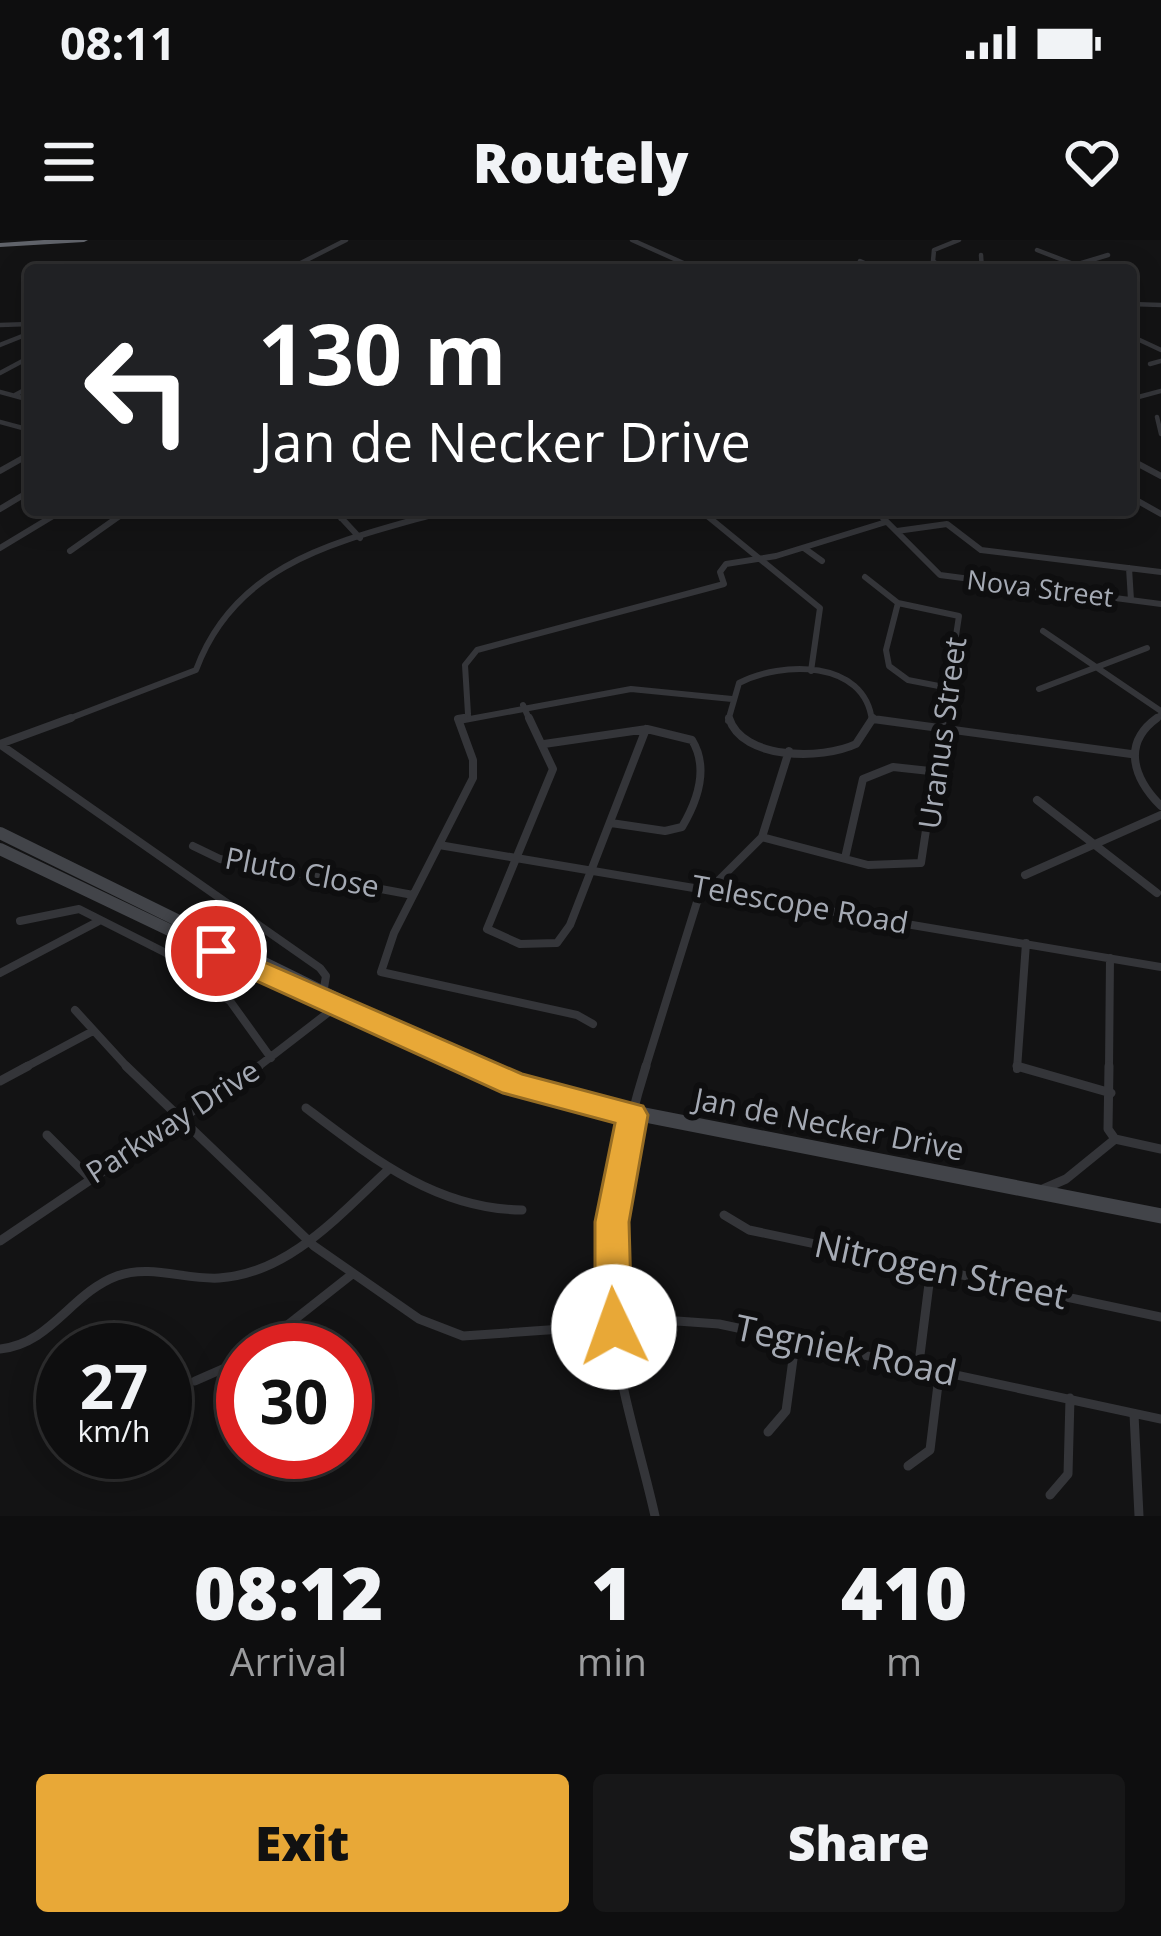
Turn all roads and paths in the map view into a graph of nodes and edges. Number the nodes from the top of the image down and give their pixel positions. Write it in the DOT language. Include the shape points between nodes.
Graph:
graph roads {
  1 [pos="84,240"];
  2 [pos="346,240"];
  3 [pos="632,240"];
  4 [pos="926,240"];
  5 [pos="959,240"];
  6 [pos="0,245"];
  7 [pos="940,246"];
  8 [pos="1037,250"];
  9 [pos="981,255"];
  10 [pos="1108,255"];
  11 [pos="860,262"];
  12 [pos="299,264"];
  13 [pos="686,264"];
  14 [pos="865,264"];
  15 [pos="938,264"];
  16 [pos="982,264"];
  17 [pos="1072,264"];
  18 [pos="1078,264"];
  19 [pos="1161,361"];
  20 [pos="1150,364"];
  21 [pos="24,390"];
  22 [pos="0,392"];
  23 [pos="14,396"];
  24 [pos="24,398"];
  25 [pos="1157,417"];
  26 [pos="1160,433"];
  27 [pos="53,516"];
  28 [pos="120,516"];
  29 [pos="348,516"];
  30 [pos="428,516"];
  31 [pos="708,516"];
  32 [pos="880,516"];
  33 [pos="341,518"];
  34 [pos="886,522"];
  35 [pos="895,531"];
  36 [pos="360,538"];
  37 [pos="803,547"];
  38 [pos="0,548"];
  39 [pos="70,551"];
  40 [pos="760,558"];
  41 [pos="822,561"];
  42 [pos="1129,568"];
  43 [pos="1161,572"];
  44 [pos="865,577"];
  45 [pos="1131,600"];
  46 [pos="898,603"];
  47 [pos="1161,604"];
  48 [pos="1043,631"];
  49 [pos="1148,648"];
  50 [pos="1096,667"];
  51 [pos="811,671"];
  52 [pos="949,688"];
  53 [pos="1039,689"];
  54 [pos="732,699"];
  55 [pos="523,705"];
  56 [pos="1161,713"];
  57 [pos="468,714"];
  58 [pos="873,719"];
  59 [pos="945,728"];
  60 [pos="646,729"];
  61 [pos="0,744"];
  62 [pos="544,744"];
  63 [pos="789,751"];
  64 [pos="1131,754"];
  65 [pos="939,772"];
  66 [pos="1037,800"];
  67 [pos="1161,811"];
  68 [pos="611,823"];
  69 [pos="0,833"];
  70 [pos="762,837"];
  71 [pos="439,844"];
  72 [pos="1094,844"];
  73 [pos="193,846"];
  74 [pos="0,849"];
  75 [pos="517,857"];
  76 [pos="845,858"];
  77 [pos="592,871"];
  78 [pos="1025,875"];
  79 [pos="707,890"];
  80 [pos="1157,893"];
  81 [pos="412,895"];
  82 [pos="100,920"];
  83 [pos="20,921"];
  84 [pos="1026,943"];
  85 [pos="1110,958"];
  86 [pos="1161,967"];
  87 [pos="0,973"];
  88 [pos="324,988"];
  89 [pos="340,1003"];
  90 [pos="74,1010"];
  91 [pos="593,1024"];
  92 [pos="93,1031"];
  93 [pos="271,1058"];
  94 [pos="0,1081"];
  95 [pos="1111,1093"];
  96 [pos="306,1108"];
  97 [pos="632,1115"];
  98 [pos="176,1119"];
  99 [pos="47,1135"];
  100 [pos="1115,1138"];
  101 [pos="1161,1149"];
  102 [pos="389,1169"];
  103 [pos="89,1177"];
  104 [pos="1038,1192"];
  105 [pos="522,1210"];
  106 [pos="724,1215"];
  107 [pos="1161,1216"];
  108 [pos="310,1238"];
  109 [pos="0,1241"];
  110 [pos="931,1268"];
  111 [pos="351,1275"];
  112 [pos="1161,1317"];
  113 [pos="290,1323"];
  114 [pos="614,1327"];
  115 [pos="796,1336"];
  116 [pos="0,1349"];
  117 [pos="919,1364"];
  118 [pos="940,1368"];
  119 [pos="216,1372"];
  120 [pos="195,1381"];
  121 [pos="1070,1398"];
  122 [pos="1134,1414"];
  123 [pos="1161,1419"];
  124 [pos="768,1432"];
  125 [pos="908,1466"];
  126 [pos="1051,1496"];
  127 [pos="655,1516"];
  128 [pos="1139,1516"];
  1 -- 6 [label="highway"];
  2 -- 12 [label="street"];
  3 -- 13 [label="street"];
  4 -- 7 [label="street"];
  5 -- 7 [label="street"];
  7 -- 15 [label="street" via="932,258"];
  8 -- 17 [label="street"];
  9 -- 16 [label="street"];
  10 -- 18 [label="street"];
  11 -- 14 [label="street"];
  19 -- 20 [label="street"];
  21 -- 23 [label="street"];
  22 -- 23 [label="street"];
  23 -- 24 [label="street"];
  25 -- 26 [label="street"];
  27 -- 38 [label="street"];
  28 -- 39 [label="street"];
  29 -- 33 [label="street"];
  30 -- 36 [label="street"];
  31 -- 40 [label="street"];
  32 -- 34 [label="street, Nova Street"];
  33 -- 36 [label="street"];
  34 -- 35 [label="street, Nova Street"];
  34 -- 37 [label="street"];
  35 -- 42 [label="street" via="947,524 978,550"];
  35 -- 45 [label="street, Nova Street" via="940,575"];
  36 -- 61 [label="street" via="269,576 210,629 190,674"];
  37 -- 40 [label="street"];
  37 -- 41 [label="street"];
  40 -- 51 [label="street" via="820,608"];
  40 -- 57 [label="street" via="724,565 724,584 695,595 471,653 462,689"];
  42 -- 43 [label="street"];
  42 -- 45 [label="street"];
  44 -- 46 [label="street, Uranus Street"];
  45 -- 47 [label="street, Nova Street"];
  46 -- 52 [label="street" via="889,666 908,680"];
  46 -- 52 [label="street, Uranus Street" via="958,614"];
  48 -- 50 [label="street"];
  49 -- 50 [label="street"];
  50 -- 53 [label="street"];
  50 -- 56 [label="street"];
  51 -- 54 [label="street" via="752,671"];
  51 -- 58 [label="street" via="859,685"];
  52 -- 59 [label="street, Uranus Street"];
  54 -- 55 [label="street" via="631,688"];
  54 -- 63 [label="street" via="734,732"];
  55 -- 57 [label="street"];
  55 -- 62 [label="street"];
  56 -- 64 [label="street" via="1141,730"];
  57 -- 71 [label="street" via="457,722 472,778"];
  58 -- 59 [label="street"];
  58 -- 63 [label="street" via="844,750"];
  59 -- 64 [label="street"];
  59 -- 65 [label="street, Uranus Street"];
  60 -- 62 [label="street"];
  60 -- 68 [label="street"];
  60 -- 68 [label="street" via="683,735 705,756 687,822 665,831"];
  61 -- 88 [label="street" via="320,968"];
  62 -- 75 [label="street" via="553,769"];
  63 -- 70 [label="street"];
  64 -- 67 [label="street"];
  65 -- 76 [label="street" via="892,767 863,779"];
  65 -- 76 [label="street, Uranus Street" via="919,866"];
  66 -- 72 [label="street"];
  67 -- 72 [label="street"];
  68 -- 77 [label="street"];
  69 -- 88 [label="main road, Jan de Necker Drive"];
  70 -- 76 [label="street, Uranus Street"];
  70 -- 79 [label="street"];
  71 -- 75 [label="street, Telescope Road"];
  71 -- 81 [label="street"];
  72 -- 78 [label="street"];
  72 -- 80 [label="street"];
  73 -- 81 [label="street, Pluto Close" via="220,859"];
  74 -- 89 [label="main road, Jan de Necker Drive"];
  75 -- 77 [label="street, Telescope Road"];
  75 -- 77 [label="street" via="487,929 536,946 561,940"];
  77 -- 79 [label="street, Telescope Road"];
  79 -- 84 [label="street, Telescope Road"];
  79 -- 97 [label="street"];
  81 -- 91 [label="street" via="382,974"];
  82 -- 83 [label="street" via="74,908"];
  82 -- 87 [label="street"];
  82 -- 93 [label="street" via="214,980"];
  84 -- 85 [label="street, Telescope Road"];
  84 -- 95 [label="street" via="1017,1070"];
  85 -- 86 [label="street, Telescope Road"];
  85 -- 95 [label="street"];
  88 -- 89 [label="main road, Jan de Necker Drive"];
  89 -- 93 [label="street, Parkway Drive"];
  89 -- 97 [label="main road, Jan de Necker Drive" via="514,1084"];
  90 -- 92 [label="street, Tegniek Road"];
  92 -- 94 [label="street"];
  92 -- 98 [label="street, Tegniek Road"];
  93 -- 98 [label="street, Parkway Drive"];
  95 -- 100 [label="street"];
  96 -- 102 [label="street"];
  97 -- 104 [label="main road, Jan de Necker Drive"];
  97 -- 114 [label="street" via="612,1222"];
  98 -- 103 [label="street, Parkway Drive"];
  98 -- 108 [label="street, Tegniek Road"];
  99 -- 103 [label="street"];
  100 -- 101 [label="street"];
  100 -- 104 [label="street"];
  102 -- 105 [label="street" via="485,1211"];
  102 -- 108 [label="street"];
  103 -- 109 [label="street, Parkway Drive"];
  104 -- 107 [label="main road, Jan de Necker Drive"];
  106 -- 110 [label="street, Nitrogen Street" via="749,1229"];
  108 -- 111 [label="street, Tegniek Road"];
  108 -- 116 [label="street" via="250,1274 117,1276 25,1344"];
  110 -- 112 [label="street, Nitrogen Street"];
  110 -- 117 [label="street"];
  111 -- 113 [label="street"];
  111 -- 114 [label="street, Tegniek Road" via="404,1314 463,1336"];
  114 -- 115 [label="street, Tegniek Road" via="698,1322"];
  114 -- 127 [label="street"];
  115 -- 117 [label="street, Tegniek Road"];
  115 -- 124 [label="street" via="786,1412"];
  117 -- 118 [label="street, Tegniek Road"];
  118 -- 121 [label="street, Tegniek Road"];
  118 -- 125 [label="street" via="930,1450"];
  119 -- 120 [label="street"];
  121 -- 122 [label="street, Tegniek Road"];
  121 -- 126 [label="street" via="1068,1474"];
  122 -- 123 [label="street, Tegniek Road"];
  122 -- 128 [label="street"];
}
